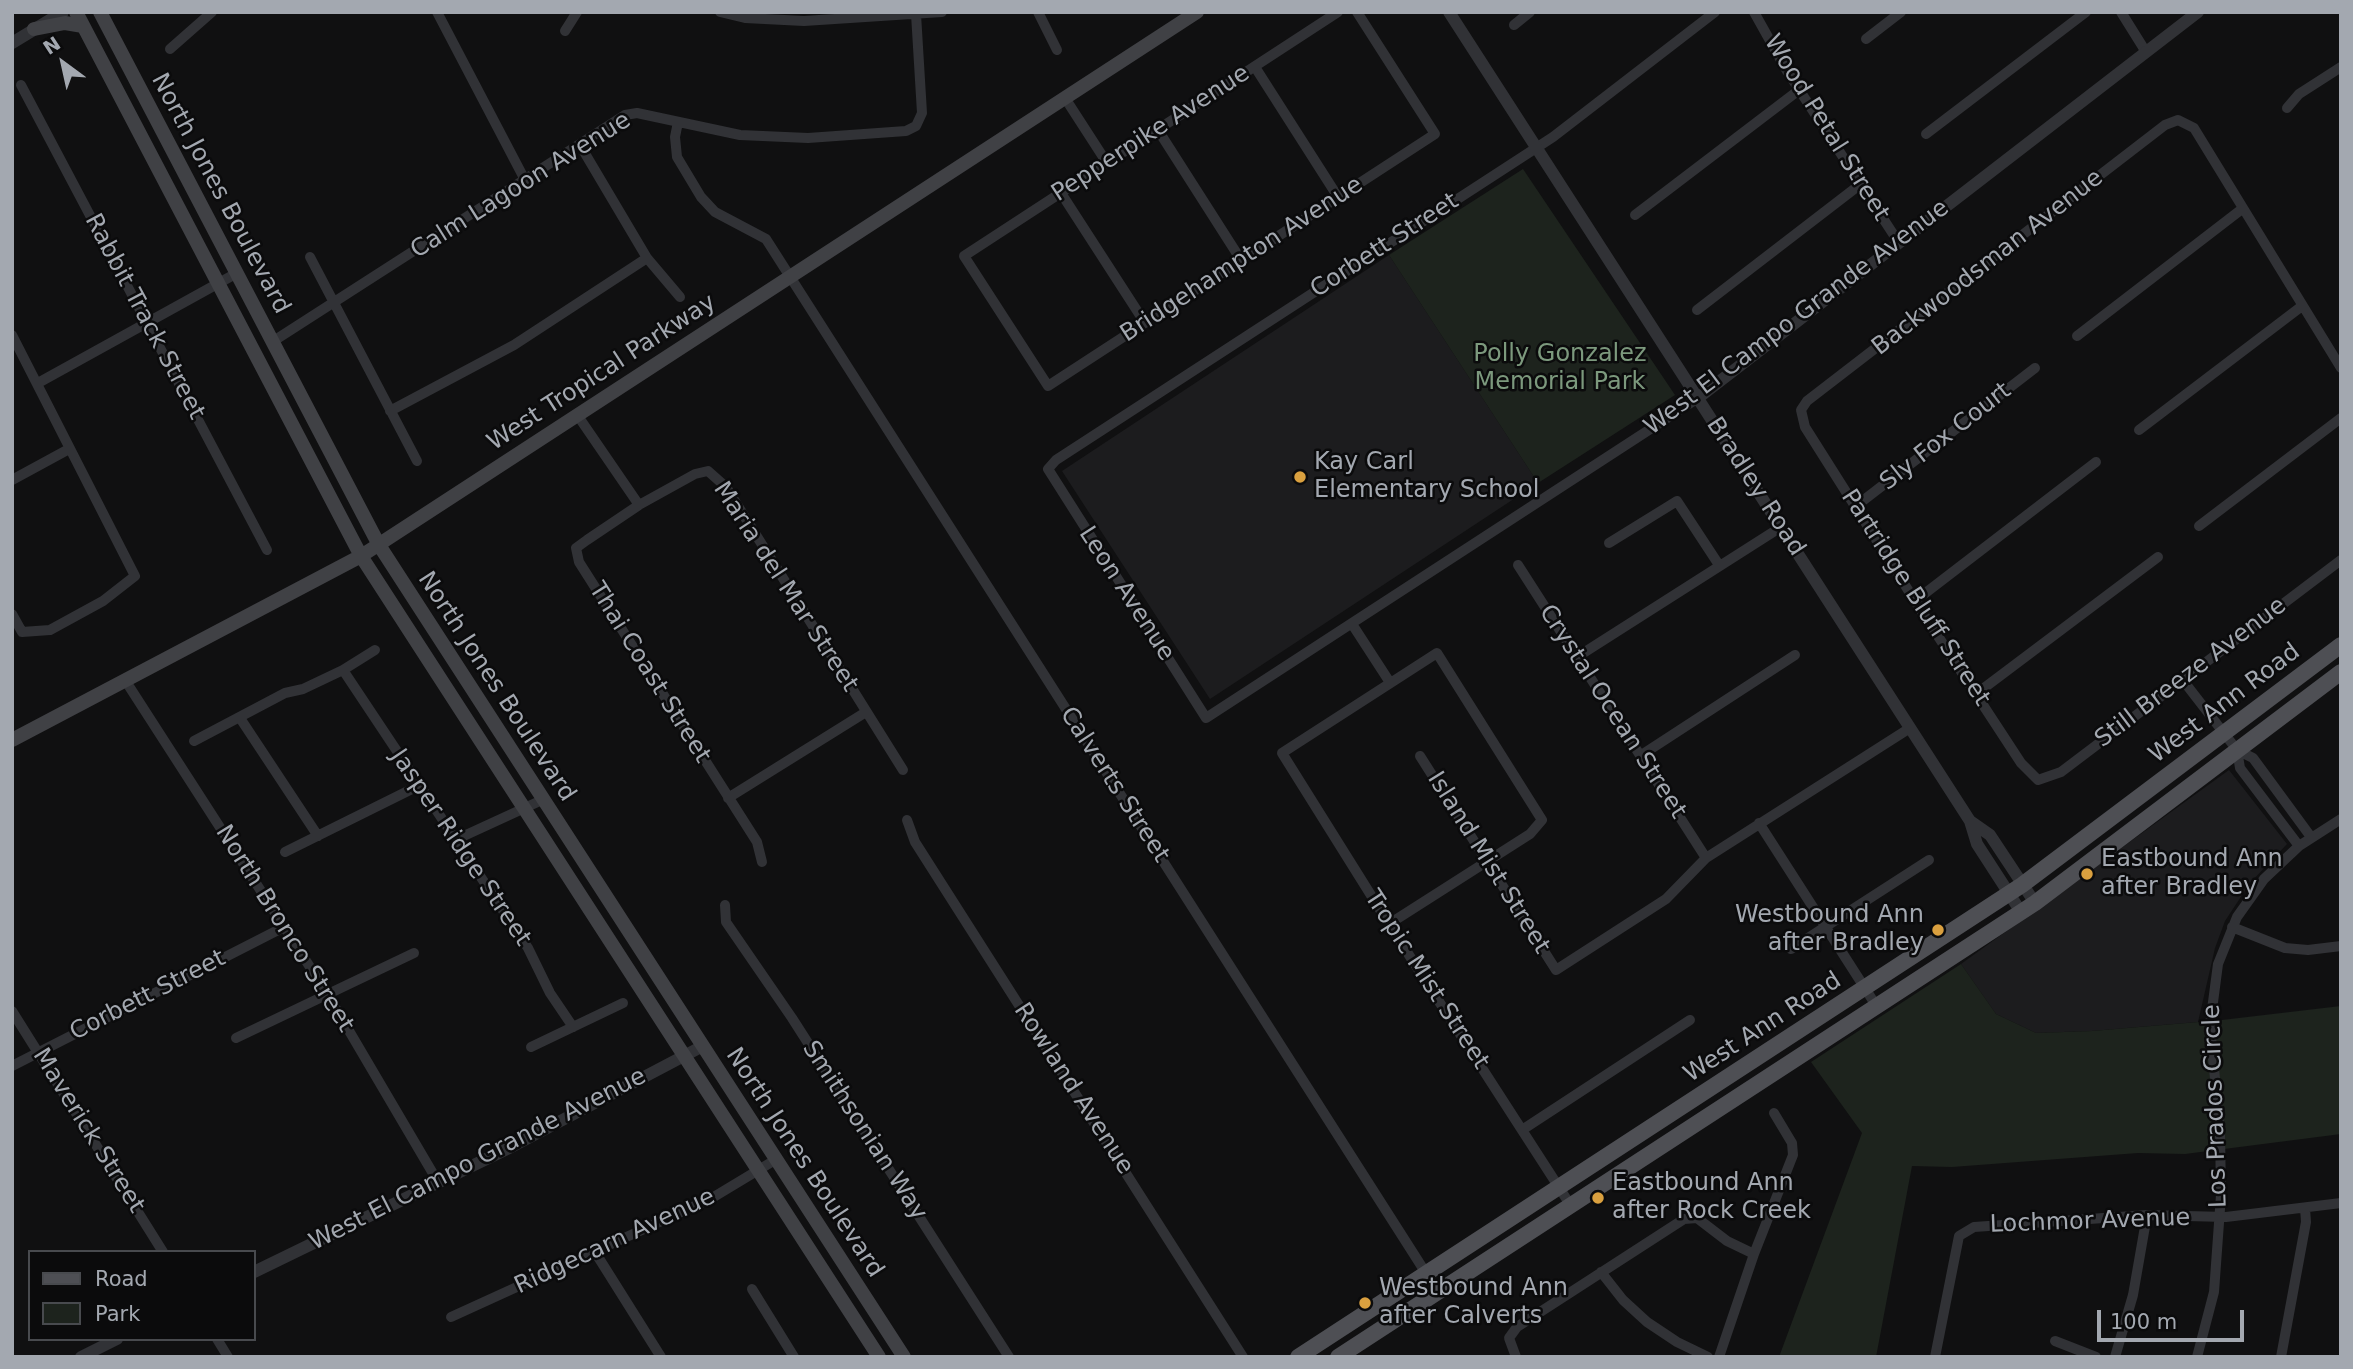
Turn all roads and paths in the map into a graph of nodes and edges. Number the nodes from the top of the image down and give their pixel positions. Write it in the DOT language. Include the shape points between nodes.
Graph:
graph roads {
  1 [pos="63,12"];
  2 [pos="76,12"];
  3 [pos="100,12"];
  4 [pos="212,12"];
  5 [pos="437,12"];
  6 [pos="577,12"];
  7 [pos="720,12"];
  8 [pos="942,12"];
  9 [pos="1038,12"];
  10 [pos="1197,12"];
  11 [pos="1338,12"];
  12 [pos="1357,12"];
  13 [pos="1449,12"];
  14 [pos="1531,12"];
  15 [pos="1715,12"];
  16 [pos="1754,12"];
  17 [pos="1900,12"];
  18 [pos="2086,12"];
  19 [pos="2121,12"];
  20 [pos="2198,12"];
  21 [pos="916,14"];
  22 [pos="1514,25"];
  23 [pos="83,26"];
  24 [pos="34,29"];
  25 [pos="565,31"];
  26 [pos="1866,39"];
  27 [pos="12,43"];
  28 [pos="170,49"];
  29 [pos="1057,50"];
  30 [pos="2146,52"];
  31 [pos="1255,67"];
  32 [pos="2341,67"];
  33 [pos="21,85"];
  34 [pos="1799,90"];
  35 [pos="1065,98"];
  36 [pos="2287,108"];
  37 [pos="678,122"];
  38 [pos="1158,130"];
  39 [pos="1926,134"];
  40 [pos="580,145"];
  41 [pos="1536,147"];
  42 [pos="1107,163"];
  43 [pos="525,180"];
  44 [pos="1862,183"];
  45 [pos="1061,193"];
  46 [pos="1338,197"];
  47 [pos="2242,209"];
  48 [pos="1635,215"];
  49 [pos="1899,243"];
  50 [pos="310,257"];
  51 [pos="647,258"];
  52 [pos="1241,260"];
  53 [pos="237,274"];
  54 [pos="790,278"];
  55 [pos="218,284"];
  56 [pos="680,297"];
  57 [pos="334,304"];
  58 [pos="2302,306"];
  59 [pos="1697,310"];
  60 [pos="147,322"];
  61 [pos="1145,323"];
  62 [pos="12,335"];
  63 [pos="2077,336"];
  64 [pos="272,342"];
  65 [pos="2035,368"];
  66 [pos="2341,368"];
  67 [pos="38,383"];
  68 [pos="1048,386"];
  69 [pos="1698,398"];
  70 [pos="1801,410"];
  71 [pos="390,411"];
  72 [pos="578,416"];
  73 [pos="2341,418"];
  74 [pos="2138,430"];
  75 [pos="69,449"];
  76 [pos="417,461"];
  77 [pos="2096,462"];
  78 [pos="1048,469"];
  79 [pos="12,480"];
  80 [pos="639,505"];
  81 [pos="1856,506"];
  82 [pos="2199,526"];
  83 [pos="1781,527"];
  84 [pos="1609,543"];
  85 [pos="379,545"];
  86 [pos="267,550"];
  87 [pos="361,556"];
  88 [pos="2158,556"];
  89 [pos="2341,560"];
  90 [pos="1518,565"];
  91 [pos="1719,565"];
  92 [pos="1915,600"];
  93 [pos="12,614"];
  94 [pos="1352,624"];
  95 [pos="2341,645"];
  96 [pos="375,650"];
  97 [pos="1795,655"];
  98 [pos="1577,657"];
  99 [pos="343,670"];
  100 [pos="2341,672"];
  101 [pos="125,680"];
  102 [pos="2182,680"];
  103 [pos="1389,681"];
  104 [pos="1976,694"];
  105 [pos="866,712"];
  106 [pos="240,718"];
  107 [pos="1206,718"];
  108 [pos="1910,728"];
  109 [pos="2224,733"];
  110 [pos="12,740"];
  111 [pos="194,741"];
  112 [pos="2237,750"];
  113 [pos="1420,756"];
  114 [pos="1640,756"];
  115 [pos="903,770"];
  116 [pos="2038,780"];
  117 [pos="418,786"];
  118 [pos="728,798"];
  119 [pos="542,800"];
  120 [pos="525,807"];
  121 [pos="2341,819"];
  122 [pos="907,820"];
  123 [pos="1759,823"];
  124 [pos="318,836"];
  125 [pos="2311,837"];
  126 [pos="455,840"];
  127 [pos="2299,846"];
  128 [pos="285,852"];
  129 [pos="1706,858"];
  130 [pos="1928,860"];
  131 [pos="762,862"];
  132 [pos="1486,862"];
  133 [pos="2016,890"];
  134 [pos="725,905"];
  135 [pos="2028,908"];
  136 [pos="1389,924"];
  137 [pos="284,927"];
  138 [pos="1826,927"];
  139 [pos="2232,927"];
  140 [pos="2341,946"];
  141 [pos="1791,949"];
  142 [pos="414,953"];
  143 [pos="1866,989"];
  144 [pos="328,995"];
  145 [pos="623,1003"];
  146 [pos="1877,1007"];
  147 [pos="12,1011"];
  148 [pos="1690,1020"];
  149 [pos="573,1027"];
  150 [pos="236,1038"];
  151 [pos="701,1046"];
  152 [pos="531,1047"];
  153 [pos="38,1053"];
  154 [pos="685,1056"];
  155 [pos="12,1066"];
  156 [pos="1774,1113"];
  157 [pos="1522,1130"];
  158 [pos="775,1160"];
  159 [pos="759,1171"];
  160 [pos="438,1182"];
  161 [pos="1559,1187"];
  162 [pos="2341,1203"];
  163 [pos="1571,1206"];
  164 [pos="2305,1208"];
  165 [pos="2147,1215"];
  166 [pos="2219,1218"];
  167 [pos="162,1250"];
  168 [pos="595,1252"];
  169 [pos="1754,1254"];
  170 [pos="256,1271"];
  171 [pos="1426,1272"];
  172 [pos="1601,1272"];
  173 [pos="752,1289"];
  174 [pos="1438,1292"];
  175 [pos="451,1317"];
  176 [pos="113,1341"];
  177 [pos="218,1341"];
  178 [pos="2055,1341"];
  179 [pos="81,1357"];
  180 [pos="228,1357"];
  181 [pos="660,1357"];
  182 [pos="794,1357"];
  183 [pos="879,1357"];
  184 [pos="904,1357"];
  185 [pos="1009,1357"];
  186 [pos="1244,1357"];
  187 [pos="1298,1357"];
  188 [pos="1338,1357"];
  189 [pos="1516,1357"];
  190 [pos="1708,1357"];
  191 [pos="1719,1357"];
  192 [pos="1935,1357"];
  193 [pos="2096,1357"];
  194 [pos="2115,1357"];
  195 [pos="2197,1357"];
  196 [pos="2281,1357"];
  1 -- 24 [label="street"];
  2 -- 23 [label="main road, North Jones Boulevard"];
  3 -- 53 [label="main road, North Jones Boulevard"];
  4 -- 28 [label="street"];
  5 -- 43 [label="street"];
  6 -- 25 [label="street"];
  7 -- 21 [label="street" via="804,21"];
  8 -- 21 [label="street"];
  9 -- 29 [label="street"];
  10 -- 35 [label="main road, West Tropical Parkway"];
  11 -- 31 [label="street, Pepperpike Avenue"];
  12 -- 46 [label="street, Bridgehampton Avenue" via="1435,134"];
  13 -- 41 [label="street, Bradley Road"];
  14 -- 22 [label="street"];
  15 -- 41 [label="street, Corbett Street"];
  16 -- 34 [label="street, Wood Petal Street"];
  17 -- 26 [label="street"];
  18 -- 39 [label="street"];
  19 -- 30 [label="street"];
  20 -- 30 [label="street, West El Campo Grande Avenue"];
  21 -- 37 [label="street, Calm Lagoon Avenue" via="922,113 916,126 906,131 808,138 740,135"];
  23 -- 24 [label="main road" via="65,23"];
  23 -- 55 [label="main road, North Jones Boulevard"];
  24 -- 27 [label="street"];
  30 -- 49 [label="street, West El Campo Grande Avenue"];
  31 -- 38 [label="street, Pepperpike Avenue"];
  31 -- 46 [label="street"];
  32 -- 36 [label="street" via="2299,94"];
  33 -- 60 [label="street, Rabbit Track Street"];
  34 -- 44 [label="street, Wood Petal Street"];
  34 -- 48 [label="street"];
  35 -- 42 [label="street"];
  35 -- 54 [label="main road, West Tropical Parkway"];
  37 -- 40 [label="street, Calm Lagoon Avenue" via="637,113"];
  37 -- 54 [label="street, Calverts Street" via="677,157 701,197 715,212 766,239"];
  38 -- 42 [label="street, Pepperpike Avenue"];
  38 -- 52 [label="street"];
  40 -- 43 [label="street, Calm Lagoon Avenue"];
  40 -- 51 [label="street"];
  41 -- 69 [label="street, Bradley Road"];
  41 -- 78 [label="street, Corbett Street"];
  42 -- 45 [label="street, Pepperpike Avenue"];
  43 -- 57 [label="street, Calm Lagoon Avenue"];
  44 -- 49 [label="street, Wood Petal Street"];
  44 -- 59 [label="street"];
  45 -- 61 [label="street"];
  45 -- 68 [label="street, Pepperpike Avenue" via="964,256"];
  46 -- 52 [label="street, Bridgehampton Avenue"];
  47 -- 58 [label="street"];
  47 -- 63 [label="street"];
  47 -- 70 [label="street, Backwoodsman Avenue" via="2193,128 2178,121 2165,125"];
  49 -- 69 [label="street, West El Campo Grande Avenue"];
  50 -- 57 [label="street"];
  51 -- 56 [label="street"];
  51 -- 71 [label="street" via="514,345"];
  52 -- 61 [label="street, Bridgehampton Avenue"];
  53 -- 55 [label="street"];
  53 -- 64 [label="main road, North Jones Boulevard"];
  54 -- 72 [label="main road, West Tropical Parkway"];
  54 -- 171 [label="street, Calverts Street"];
  55 -- 60 [label="street"];
  55 -- 87 [label="main road, North Jones Boulevard"];
  57 -- 64 [label="street, Calm Lagoon Avenue"];
  57 -- 71 [label="street"];
  58 -- 66 [label="street"];
  58 -- 74 [label="street"];
  60 -- 67 [label="street"];
  60 -- 86 [label="street, Rabbit Track Street"];
  61 -- 68 [label="street, Bridgehampton Avenue"];
  62 -- 67 [label="street"];
  64 -- 85 [label="main road, North Jones Boulevard"];
  65 -- 81 [label="street, Sly Fox Court"];
  67 -- 75 [label="street"];
  69 -- 83 [label="street, Bradley Road"];
  69 -- 94 [label="street, West El Campo Grande Avenue"];
  70 -- 81 [label="street, Partridge Bluff Street" via="1805,427"];
  71 -- 76 [label="street"];
  72 -- 80 [label="street"];
  72 -- 85 [label="main road, West Tropical Parkway"];
  73 -- 82 [label="street"];
  75 -- 79 [label="street"];
  75 -- 93 [label="street" via="135,576 103,601 50,629 22,632"];
  77 -- 92 [label="street"];
  78 -- 107 [label="street, Leon Avenue"];
  80 -- 105 [label="street, Maria del Mar Street" via="708,471 726,487"];
  80 -- 118 [label="street, Thai Coast Street" via="576,548 579,562"];
  81 -- 92 [label="street, Partridge Bluff Street"];
  83 -- 91 [label="street"];
  83 -- 108 [label="street, Bradley Road"];
  84 -- 91 [label="street" via="1677,500"];
  85 -- 87 [label="main road, West Tropical Parkway"];
  85 -- 119 [label="main road, North Jones Boulevard"];
  87 -- 101 [label="main road, West Tropical Parkway"];
  87 -- 120 [label="main road, North Jones Boulevard"];
  88 -- 104 [label="street"];
  89 -- 102 [label="street, Still Breeze Avenue"];
  90 -- 98 [label="street, Crystal Ocean Street"];
  91 -- 98 [label="street"];
  92 -- 104 [label="street, Partridge Bluff Street"];
  94 -- 103 [label="street"];
  94 -- 107 [label="street, West El Campo Grande Avenue"];
  95 -- 109 [label="main road, West Ann Road"];
  96 -- 99 [label="street"];
  97 -- 114 [label="street"];
  98 -- 114 [label="street, Crystal Ocean Street"];
  99 -- 106 [label="street" via="285,693"];
  99 -- 117 [label="street, Jasper Ridge Street"];
  100 -- 112 [label="main road, West Ann Road"];
  101 -- 110 [label="main road, West Tropical Parkway"];
  101 -- 137 [label="street, North Bronco Street"];
  102 -- 109 [label="street"];
  102 -- 116 [label="street, Still Breeze Avenue" via="2061,772"];
  103 -- 132 [label="street" via="1437,653 1529,794 1542,820 1538,828"];
  103 -- 136 [label="street, Tropic Mist Street" via="1282,753"];
  104 -- 116 [label="street, Partridge Bluff Street" via="2028,773"];
  105 -- 115 [label="street, Maria del Mar Street"];
  105 -- 118 [label="street"];
  106 -- 111 [label="street"];
  106 -- 124 [label="street"];
  108 -- 123 [label="street"];
  108 -- 133 [label="street, Bradley Road" via="1970,821 1977,844"];
  109 -- 112 [label="street"];
  109 -- 133 [label="main road, West Ann Road"];
  112 -- 125 [label="street" via="2253,758"];
  112 -- 127 [label="street" via="2240,768"];
  112 -- 135 [label="main road, West Ann Road"];
  113 -- 132 [label="street, Island Mist Street"];
  114 -- 129 [label="street, Crystal Ocean Street"];
  117 -- 124 [label="street"];
  117 -- 126 [label="street, Jasper Ridge Street"];
  118 -- 131 [label="street, Thai Coast Street" via="757,842"];
  119 -- 120 [label="street"];
  119 -- 151 [label="main road, North Jones Boulevard"];
  120 -- 126 [label="street"];
  120 -- 154 [label="main road, North Jones Boulevard"];
  121 -- 125 [label="street, Los Prados Circle"];
  122 -- 186 [label="street, Rowland Avenue" via="915,842"];
  123 -- 129 [label="street"];
  123 -- 138 [label="street"];
  124 -- 128 [label="street"];
  125 -- 127 [label="street, Los Prados Circle"];
  126 -- 149 [label="street, Jasper Ridge Street" via="528,948"];
  127 -- 139 [label="street, Los Prados Circle" via="2264,879"];
  129 -- 132 [label="street, Island Mist Street" via="1666,899 1556,970"];
  130 -- 138 [label="street"];
  132 -- 136 [label="street"];
  133 -- 135 [label="street, Bradley Road"];
  133 -- 143 [label="main road, West Ann Road"];
  134 -- 185 [label="street, Smithsonian Way" via="726,922"];
  135 -- 146 [label="main road, West Ann Road"];
  136 -- 157 [label="street, Tropic Mist Street"];
  137 -- 144 [label="street, North Bronco Street"];
  137 -- 153 [label="street, Corbett Street"];
  138 -- 141 [label="street"];
  138 -- 143 [label="street"];
  139 -- 140 [label="street" via="2285,948"];
  139 -- 166 [label="street, Los Prados Circle" via="2218,964 2210,1011 2220,1133"];
  142 -- 144 [label="street"];
  143 -- 146 [label="street"];
  143 -- 161 [label="main road, West Ann Road"];
  144 -- 150 [label="street"];
  144 -- 160 [label="street, North Bronco Street"];
  145 -- 149 [label="street"];
  146 -- 163 [label="main road, West Ann Road"];
  147 -- 153 [label="street, Maverick Street"];
  148 -- 157 [label="street"];
  149 -- 152 [label="street"];
  151 -- 154 [label="street, West El Campo Grande Avenue"];
  151 -- 158 [label="main road, North Jones Boulevard"];
  153 -- 155 [label="street, Corbett Street"];
  153 -- 167 [label="street, Maverick Street"];
  154 -- 159 [label="main road, North Jones Boulevard"];
  154 -- 160 [label="street, West El Campo Grande Avenue"];
  156 -- 169 [label="street" via="1793,1143 1793,1156"];
  157 -- 161 [label="street, Tropic Mist Street"];
  158 -- 159 [label="street, Ridgecarn Avenue"];
  158 -- 184 [label="main road, North Jones Boulevard"];
  159 -- 168 [label="street, Ridgecarn Avenue"];
  159 -- 183 [label="main road, North Jones Boulevard"];
  160 -- 170 [label="street, West El Campo Grande Avenue"];
  161 -- 163 [label="street, Tropic Mist Street"];
  161 -- 171 [label="main road, West Ann Road"];
  162 -- 164 [label="street, Lochmor Avenue"];
  163 -- 174 [label="main road, West Ann Road"];
  164 -- 166 [label="street, Lochmor Avenue"];
  164 -- 196 [label="street"];
  165 -- 166 [label="street, Lochmor Avenue"];
  165 -- 192 [label="street, Lochmor Avenue" via="1964,1230 1959,1236"];
  165 -- 194 [label="street" via="2133,1295"];
  166 -- 195 [label="street, Los Prados Circle" via="2214,1292"];
  168 -- 175 [label="street, Ridgecarn Avenue"];
  168 -- 181 [label="street"];
  169 -- 172 [label="street" via="1700,1220 1689,1218"];
  169 -- 191 [label="street"];
  171 -- 174 [label="street, Calverts Street"];
  171 -- 187 [label="main road, West Ann Road"];
  172 -- 189 [label="street" via="1517,1327 1509,1338"];
  172 -- 190 [label="street" via="1647,1322"];
  173 -- 182 [label="street"];
  174 -- 188 [label="main road, West Ann Road"];
  176 -- 179 [label="street"];
  177 -- 180 [label="street"];
  178 -- 193 [label="street"];
}
